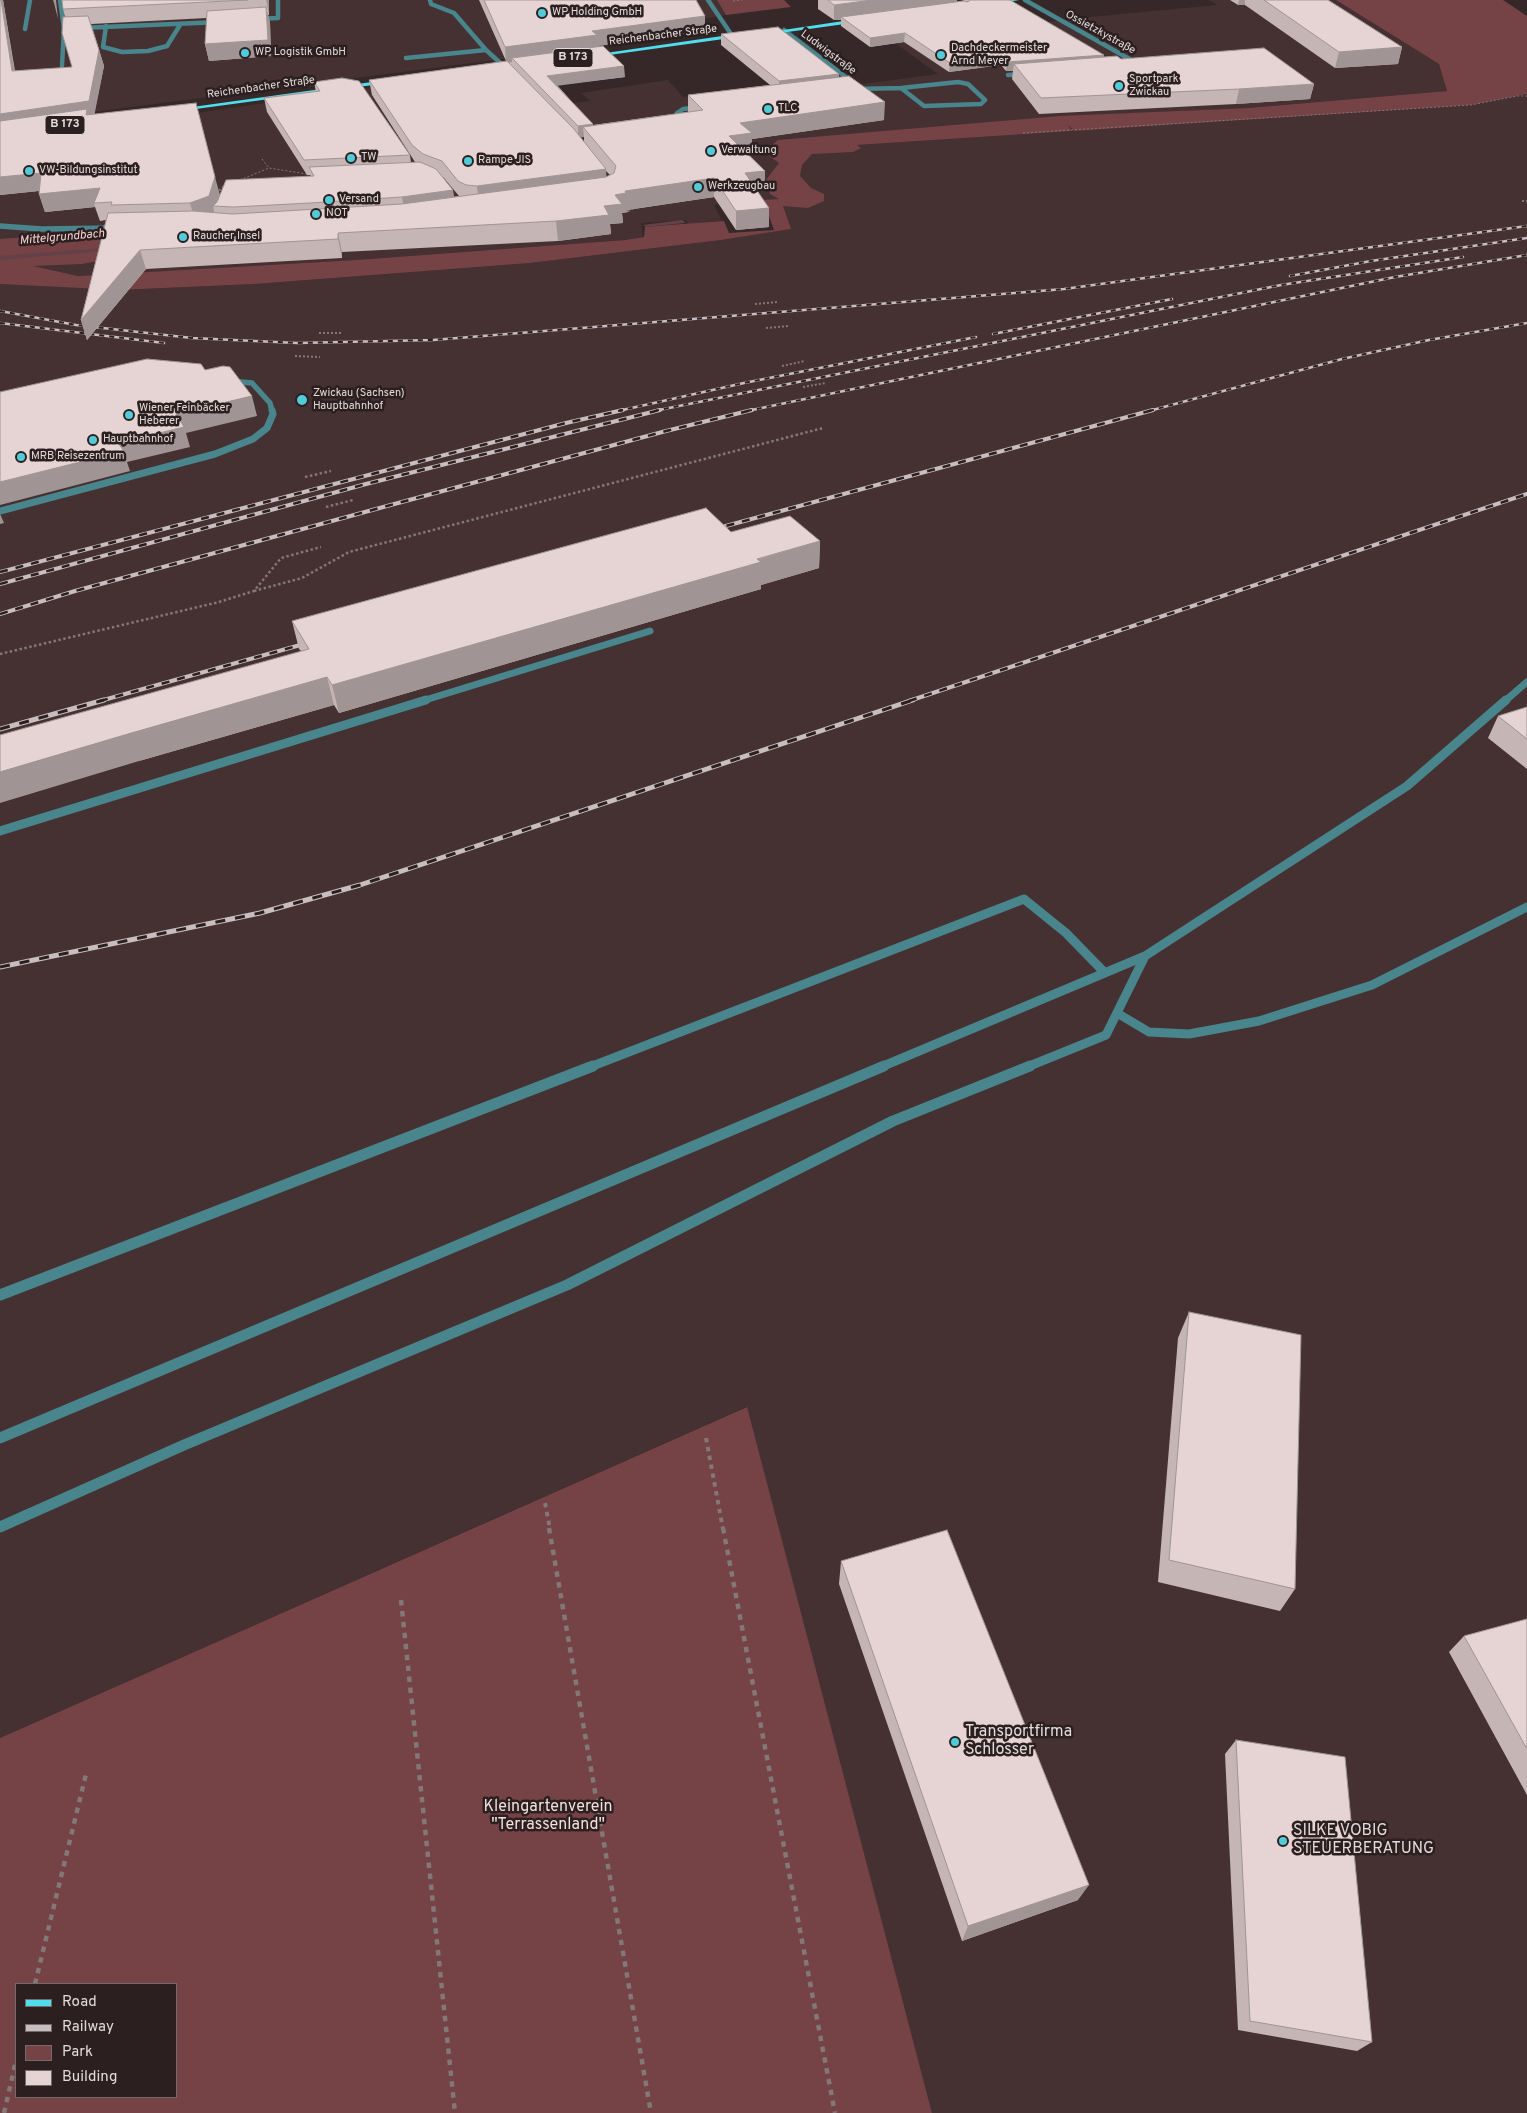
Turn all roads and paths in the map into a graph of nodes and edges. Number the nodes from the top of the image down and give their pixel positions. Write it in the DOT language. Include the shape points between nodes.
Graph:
graph roads {
  1 [pos="30,0"];
  2 [pos="60,0"];
  3 [pos="278,0"];
  4 [pos="430,0"];
  5 [pos="708,0"];
  6 [pos="1017,0"];
  7 [pos="1025,0"];
  8 [pos="992,3"];
  9 [pos="254,20"];
  10 [pos="860,20"];
  11 [pos="226,22"];
  12 [pos="180,25"];
  13 [pos="106,26"];
  14 [pos="64,28"];
  15 [pos="25,29"];
  16 [pos="784,30"];
  17 [pos="758,34"];
  18 [pos="742,36"];
  19 [pos="733,37"];
  20 [pos="486,50"];
  21 [pos="584,56"];
  22 [pos="406,58"];
  23 [pos="515,65"];
  24 [pos="62,66"];
  25 [pos="1132,66"];
  26 [pos="505,67"];
  27 [pos="495,68"];
  28 [pos="1027,74"];
  29 [pos="1008,75"];
  30 [pos="516,78"];
  31 [pos="389,82"];
  32 [pos="360,85"];
  33 [pos="901,88"];
  34 [pos="844,89"];
  35 [pos="862,89"];
  36 [pos="366,93"];
  37 [pos="1527,96"];
  38 [pos="711,106"];
  39 [pos="178,110"];
  40 [pos="677,124"];
  41 [pos="1022,133"];
  42 [pos="262,159"];
  43 [pos="268,168"];
  44 [pos="318,175"];
  45 [pos="237,182"];
  46 [pos="229,185"];
  47 [pos="216,196"];
  48 [pos="1522,201"];
  49 [pos="1527,201"];
  50 [pos="636,208"];
  51 [pos="628,210"];
  52 [pos="0,226"];
  53 [pos="119,228"];
  54 [pos="778,302"];
  55 [pos="755,304"];
  56 [pos="789,326"];
  57 [pos="766,328"];
  58 [pos="319,333"];
  59 [pos="343,333"];
  60 [pos="296,356"];
  61 [pos="320,356"];
  62 [pos="805,361"];
  63 [pos="782,366"];
  64 [pos="222,380"];
  65 [pos="826,383"];
  66 [pos="803,387"];
  67 [pos="823,428"];
  68 [pos="331,471"];
  69 [pos="305,478"];
  70 [pos="353,500"];
  71 [pos="326,507"];
  72 [pos="0,511"];
  73 [pos="320,547"];
  74 [pos="254,592"];
  75 [pos="650,631"];
  76 [pos="0,654"];
  77 [pos="1527,682"];
  78 [pos="0,830"];
  79 [pos="1527,907"];
  80 [pos="1144,956"];
  81 [pos="1105,972"];
  82 [pos="1117,1014"];
  83 [pos="0,1294"];
  84 [pos="0,1438"];
  85 [pos="706,1438"];
  86 [pos="545,1503"];
  87 [pos="0,1527"];
  88 [pos="401,1600"];
  89 [pos="86,1774"];
  90 [pos="35,1983"];
  91 [pos="15,2065"];
  92 [pos="4,2113"];
  93 [pos="455,2113"];
  94 [pos="651,2113"];
  95 [pos="835,2113"];
  1 -- 15 [label="street"];
  2 -- 14 [label="street"];
  3 -- 9 [label="street" via="278,18"];
  4 -- 20 [label="street" via="431,4 454,14"];
  5 -- 19 [label="street, Reichenbacher Straße"];
  6 -- 8 [label="main road"];
  7 -- 25 [label="street, Ossietzkystraße" via="1141,65"];
  10 -- 16 [label="main road"];
  11 -- 12 [label="street"];
  12 -- 13 [label="street"];
  12 -- 13 [label="street" via="167,46 122,52 103,47"];
  13 -- 14 [label="street"];
  14 -- 24 [label="street"];
  16 -- 17 [label="main road"];
  16 -- 35 [label="street, Ludwigstraße"];
  18 -- 19 [label="main road, Reichenbacher Straße / B 173"];
  19 -- 21 [label="main road, Reichenbacher Straße / B 173"];
  20 -- 22 [label="street"];
  20 -- 26 [label="street"];
  23 -- 26 [label="main road"];
  26 -- 27 [label="main road"];
  26 -- 30 [label="street"];
  28 -- 29 [label="street"];
  31 -- 32 [label="main road, Reichenbacher Straße"];
  32 -- 36 [label="street"];
  32 -- 39 [label="main road, Reichenbacher Straße"];
  33 -- 33 [label="street" via="924,106 981,104 985,100 968,84 958,82"];
  33 -- 35 [label="street"];
  34 -- 35 [label="street"];
  37 -- 41 [label="path" via="1471,105"];
  38 -- 40 [label="street" via="682,109 677,113 682,121"];
  42 -- 43 [label="path"];
  43 -- 44 [label="path"];
  43 -- 45 [label="path"];
  46 -- 47 [label="path" via="221,188"];
  48 -- 49 [label="path"];
  50 -- 51 [label="path"];
  52 -- 53 [label="street"];
  54 -- 55 [label="path"];
  56 -- 57 [label="path"];
  58 -- 59 [label="path"];
  60 -- 61 [label="path"];
  62 -- 63 [label="path"];
  64 -- 72 [label="street" via="252,383 270,403 273,414 267,428 253,439 215,454"];
  65 -- 66 [label="path"];
  67 -- 74 [label="path" via="349,552 302,578"];
  68 -- 69 [label="path"];
  70 -- 71 [label="path"];
  73 -- 74 [label="path" via="281,558"];
  74 -- 76 [label="path"];
  75 -- 78 [label="street"];
  77 -- 80 [label="street" via="1407,786"];
  79 -- 82 [label="street" via="1372,984 1259,1021 1189,1034 1149,1032"];
  80 -- 81 [label="street"];
  80 -- 82 [label="street"];
  81 -- 83 [label="street" via="1066,933 1024,899"];
  81 -- 84 [label="street"];
  82 -- 87 [label="street" via="1106,1035 893,1121 567,1285 184,1445"];
  85 -- 95 [label="path"];
  86 -- 94 [label="path"];
  88 -- 93 [label="path"];
  89 -- 90 [label="path"];
  91 -- 92 [label="path"];
}
